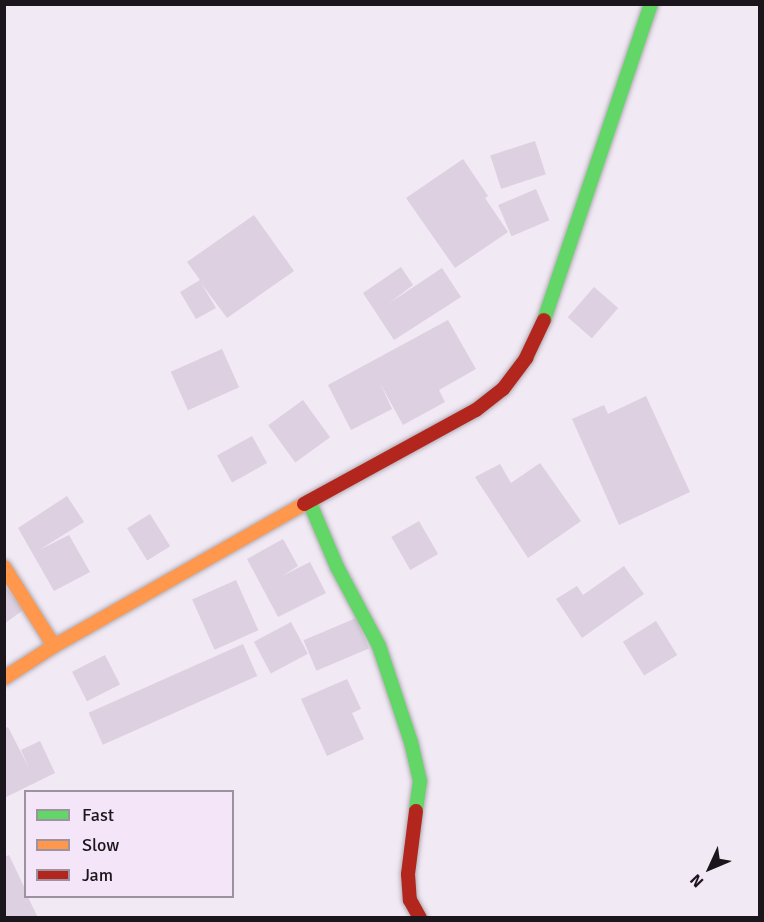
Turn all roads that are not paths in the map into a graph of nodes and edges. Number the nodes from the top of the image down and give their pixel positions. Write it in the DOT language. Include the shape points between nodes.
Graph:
graph roads {
  1 [pos="651,4"];
  2 [pos="309,501"];
  3 [pos="4,567"];
  4 [pos="54,646"];
  5 [pos="4,678"];
  6 [pos="420,918"];
  1 -- 2 [label="street" via="546,316 526,357 503,389 476,410"];
  2 -- 4 [label="street"];
  2 -- 6 [label="street" via="337,567 379,646 411,742 420,781 408,874 411,900"];
  3 -- 4 [label="street"];
  4 -- 5 [label="street"];
}
